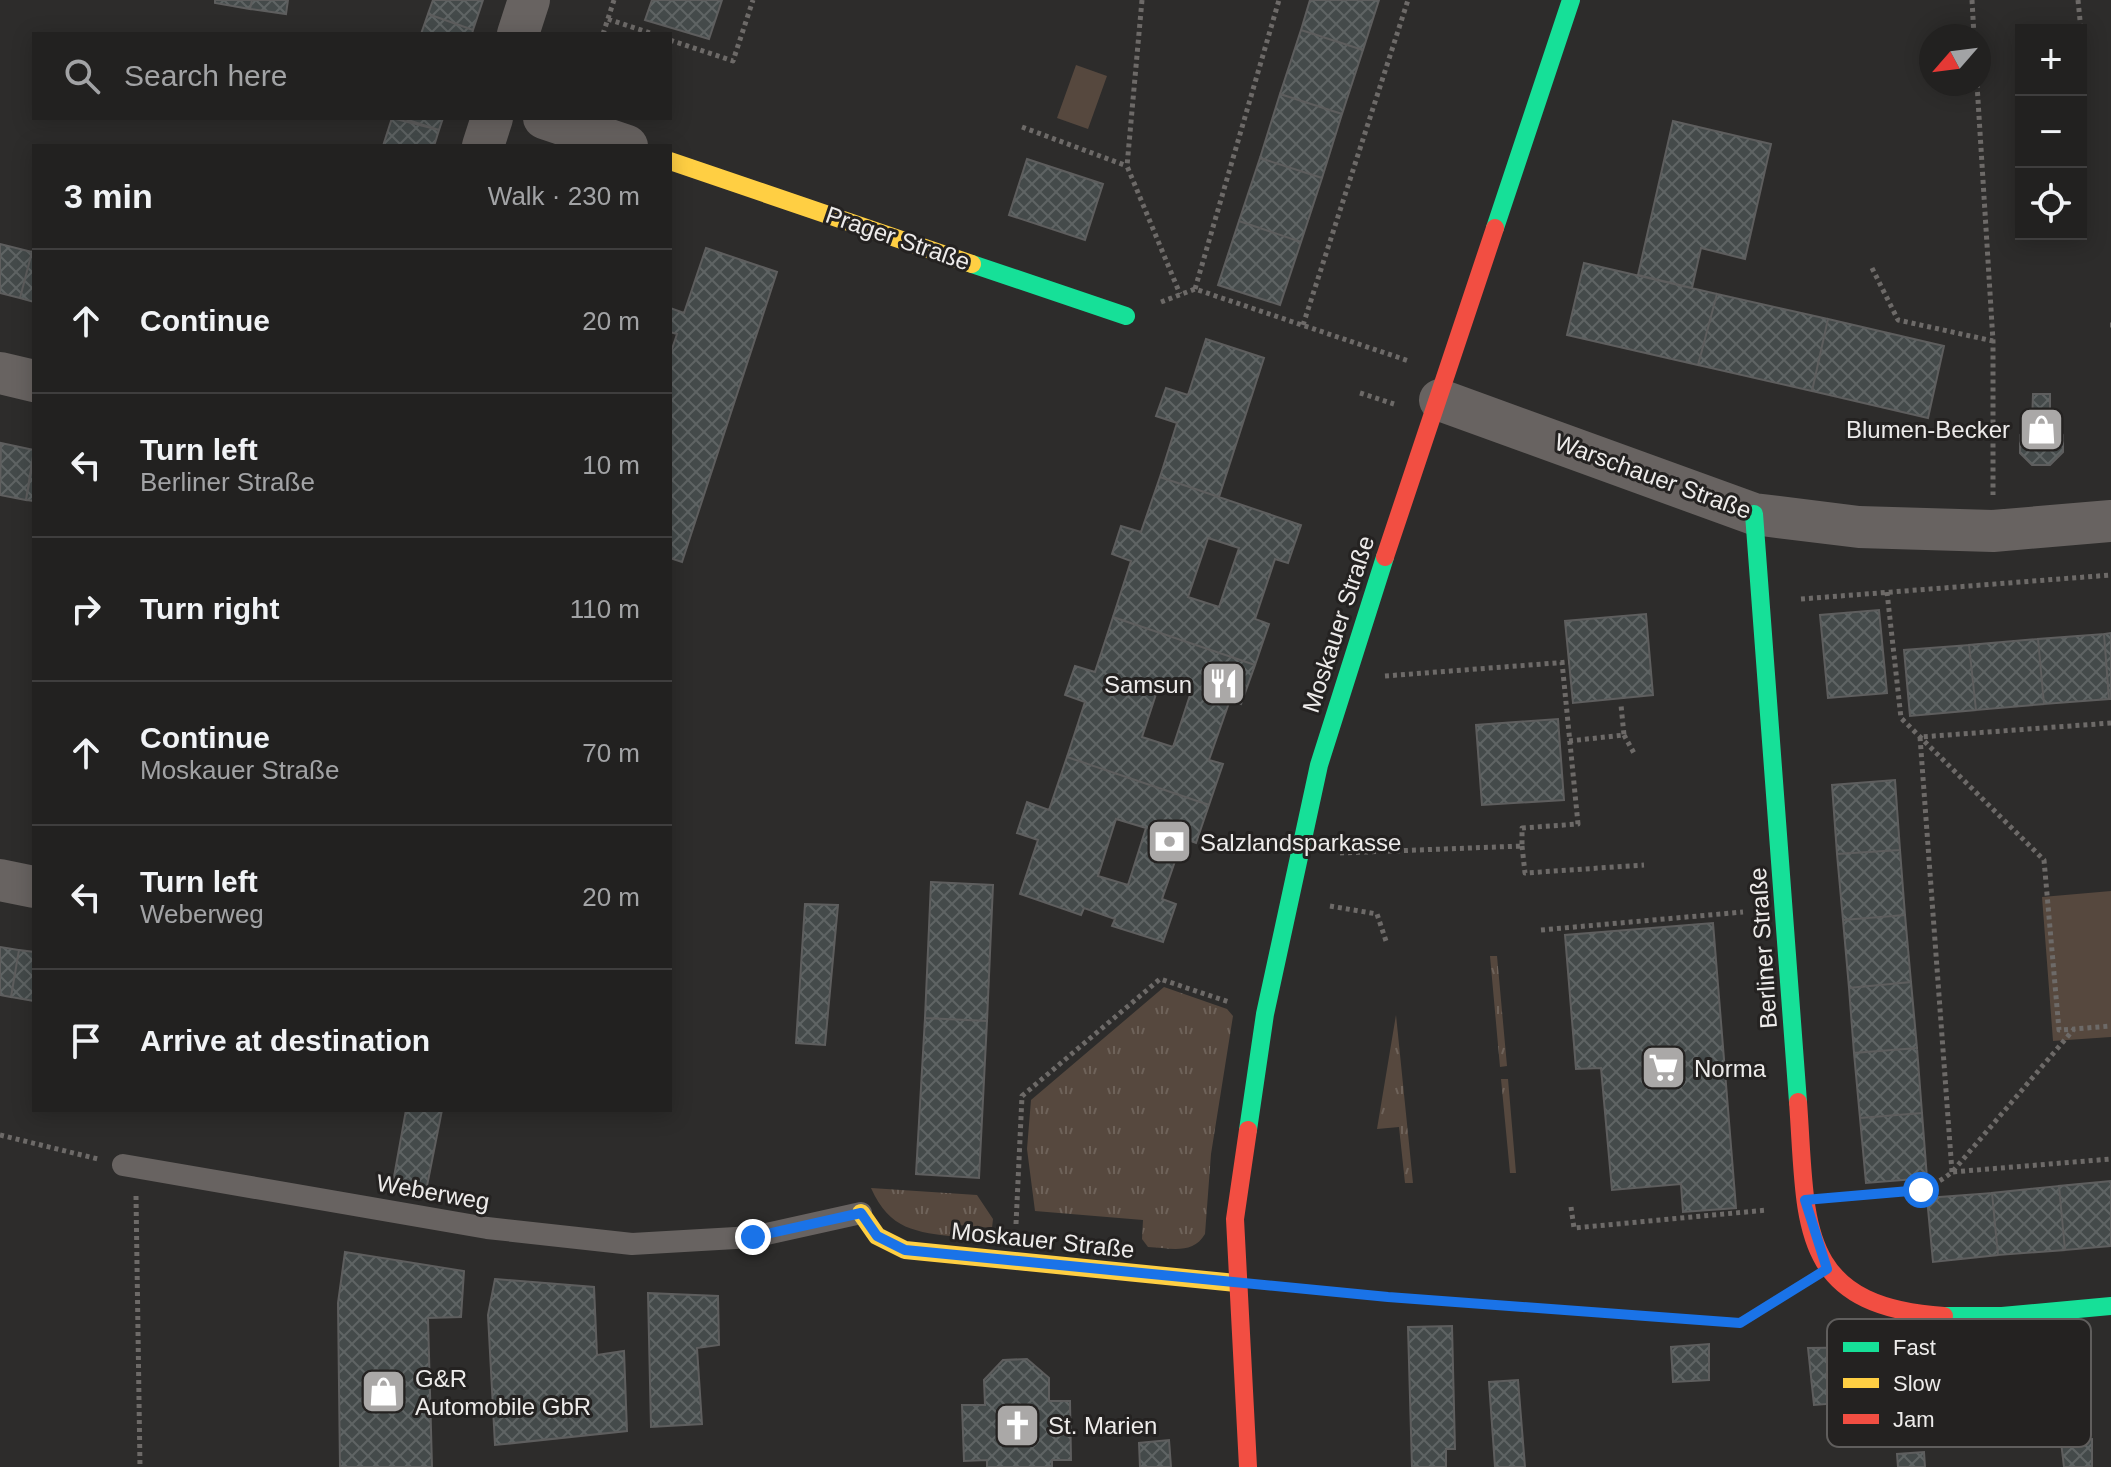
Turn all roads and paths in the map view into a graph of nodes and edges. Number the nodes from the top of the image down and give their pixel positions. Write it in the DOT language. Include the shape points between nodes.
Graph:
graph roads {
  1 [pos="529,0"];
  2 [pos="614,0"];
  3 [pos="753,0"];
  4 [pos="1142,0"];
  5 [pos="1279,0"];
  6 [pos="1408,0"];
  7 [pos="1571,0"];
  8 [pos="1972,0"];
  9 [pos="2078,0"];
  10 [pos="608,19"];
  11 [pos="1973,24"];
  12 [pos="2080,24"];
  13 [pos="519,32"];
  14 [pos="604,32"];
  15 [pos="647,32"];
  16 [pos="672,41"];
  17 [pos="1978,96"];
  18 [pos="491,120"];
  19 [pos="550,120"];
  20 [pos="1022,127"];
  21 [pos="484,144"];
  22 [pos="621,144"];
  23 [pos="672,162"];
  24 [pos="1127,166"];
  25 [pos="1872,268"];
  26 [pos="1195,289"];
  27 [pos="1180,294"];
  28 [pos="1126,316"];
  29 [pos="1303,325"];
  30 [pos="1993,341"];
  31 [pos="0,373"];
  32 [pos="32,381"];
  33 [pos="1444,387"];
  34 [pos="1754,514"];
  35 [pos="2111,521"];
  36 [pos="1993,531"];
  37 [pos="2111,575"];
  38 [pos="1887,592"];
  39 [pos="1760,602"];
  40 [pos="1344,679"];
  41 [pos="1621,705"];
  42 [pos="2111,723"];
  43 [pos="1624,735"];
  44 [pos="1920,737"];
  45 [pos="1569,741"];
  46 [pos="1635,755"];
  47 [pos="1522,846"];
  48 [pos="1299,855"];
  49 [pos="1644,865"];
  50 [pos="0,880"];
  51 [pos="32,887"];
  52 [pos="1289,900"];
  53 [pos="1784,909"];
  54 [pos="1541,930"];
  55 [pos="1387,944"];
  56 [pos="1265,1014"];
  57 [pos="2111,1026"];
  58 [pos="2074,1029"];
  59 [pos="0,1135"];
  60 [pos="2111,1159"];
  61 [pos="129,1166"];
  62 [pos="1952,1172"];
  63 [pos="1806,1204"];
  64 [pos="1571,1207"];
  65 [pos="861,1213"];
  66 [pos="1014,1261"];
  67 [pos="1827,1269"];
  68 [pos="1236,1283"];
  69 [pos="2111,1306"];
  70 [pos="140,1467"];
  71 [pos="1248,1467"];
  1 -- 13 [label="street"];
  2 -- 10 [label="path"];
  3 -- 16 [label="path" via="733,61"];
  4 -- 24 [label="path"];
  5 -- 26 [label="path"];
  6 -- 29 [label="path"];
  7 -- 33 [label="street, Moskauer Straße"];
  8 -- 11 [label="path"];
  9 -- 12 [label="path"];
  10 -- 14 [label="path"];
  10 -- 15 [label="path"];
  17 -- 30 [label="path"];
  18 -- 21 [label="street"];
  19 -- 22 [label="street"];
  20 -- 24 [label="path"];
  23 -- 28 [label="street, Prager Straße"];
  24 -- 27 [label="path"];
  25 -- 30 [label="path" via="1898,320"];
  26 -- 27 [label="path"];
  26 -- 29 [label="path"];
  27 -- 28 [label="path"];
  29 -- 33 [label="path"];
  30 -- 36 [label="path"];
  31 -- 32 [label="street"];
  33 -- 34 [label="street, Warschauer Straße"];
  33 -- 40 [label="street, Moskauer Straße"];
  34 -- 36 [label="street, Warschauer Straße" via="1859,527"];
  34 -- 39 [label="street, Berliner Straße"];
  35 -- 36 [label="street, Warschauer Straße"];
  37 -- 38 [label="path"];
  38 -- 39 [label="path"];
  38 -- 44 [label="path" via="1901,718"];
  39 -- 53 [label="street, Berliner Straße"];
  40 -- 45 [label="path" via="1565,662"];
  40 -- 48 [label="street, Moskauer Straße"];
  41 -- 43 [label="path"];
  42 -- 44 [label="path"];
  43 -- 45 [label="path"];
  43 -- 46 [label="path"];
  44 -- 58 [label="path" via="2044,860 2059,1030"];
  44 -- 62 [label="path"];
  45 -- 47 [label="path" via="1578,824 1522,828"];
  47 -- 48 [label="path"];
  47 -- 49 [label="path" via="1525,873"];
  48 -- 52 [label="street, Moskauer Straße"];
  50 -- 51 [label="street"];
  52 -- 55 [label="path" via="1377,914"];
  52 -- 56 [label="street, Moskauer Straße"];
  53 -- 54 [label="path"];
  53 -- 63 [label="street, Berliner Straße"];
  56 -- 66 [label="path" via="1160,979 1022,1096"];
  56 -- 68 [label="street, Moskauer Straße" via="1235,1219"];
  57 -- 58 [label="path"];
  58 -- 62 [label="path"];
  59 -- 61 [label="path"];
  60 -- 62 [label="path"];
  61 -- 65 [label="lane, Weberweg" via="487,1228 632,1244 753,1237"];
  61 -- 70 [label="path"];
  62 -- 63 [label="path" via="1921,1190"];
  63 -- 64 [label="path" via="1574,1228"];
  63 -- 67 [label="street, Berliner Straße"];
  65 -- 66 [label="street, Moskauer Straße" via="877,1236 905,1250"];
  66 -- 68 [label="street, Moskauer Straße"];
  67 -- 68 [label="path" via="1740,1323"];
  67 -- 69 [label="street, Berliner Straße" via="1851,1294 1901,1311 1969,1316"];
  68 -- 71 [label="street, Moskauer Straße"];
}
